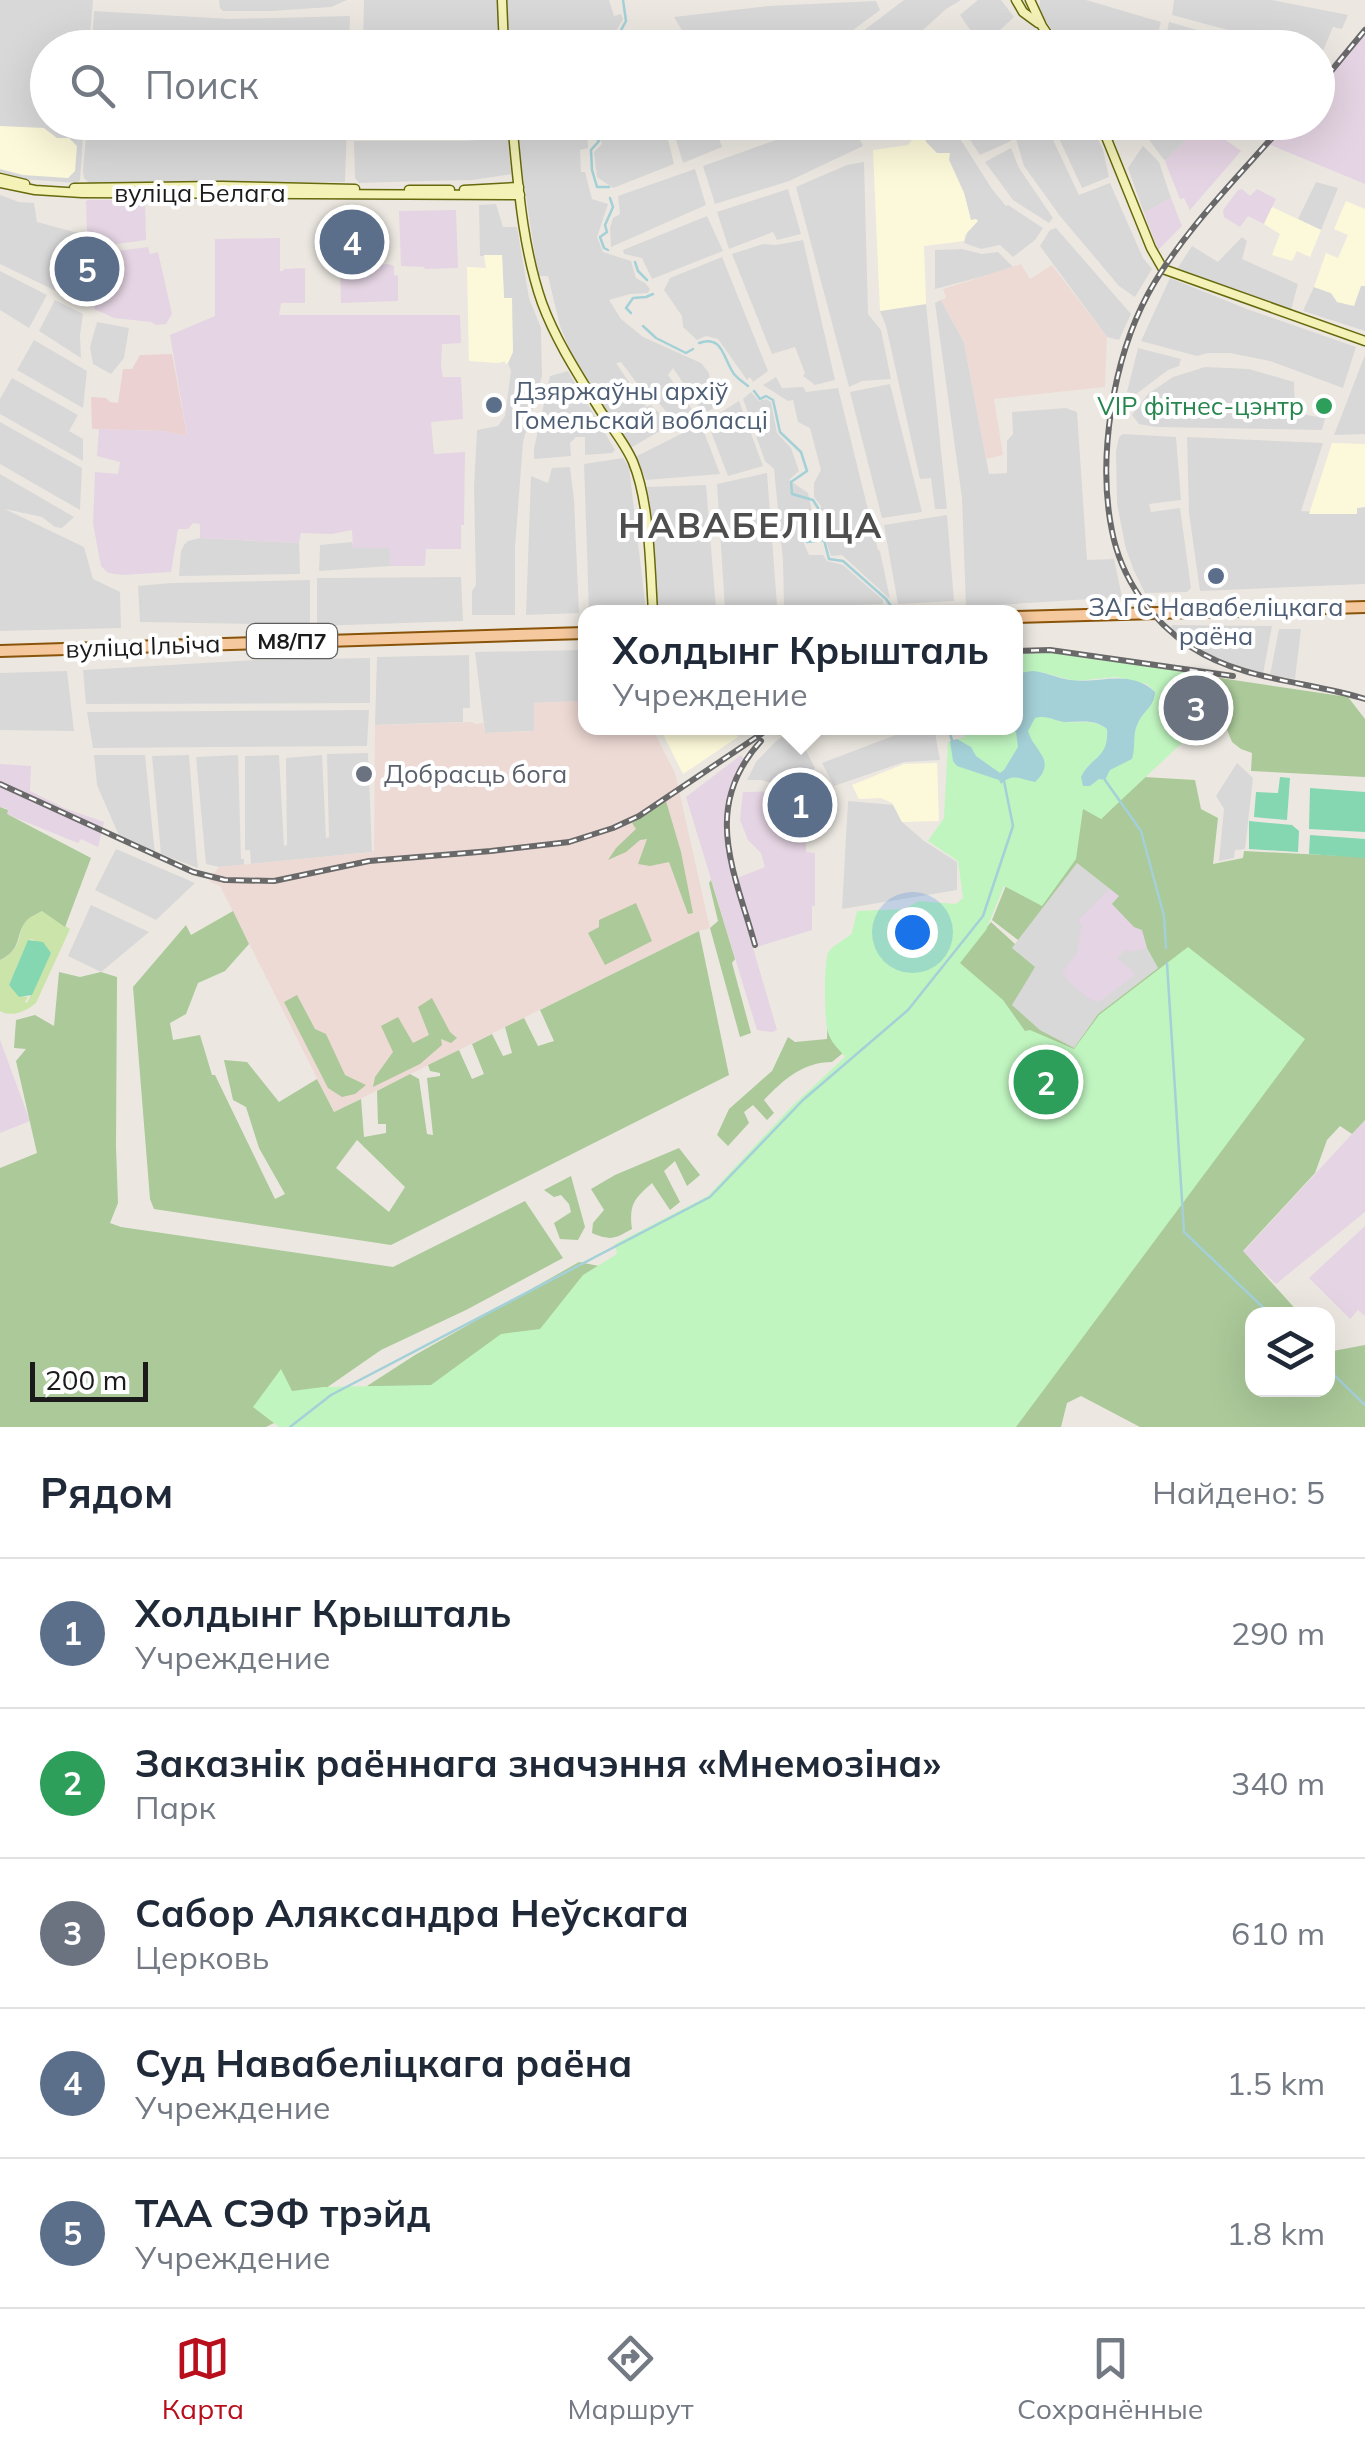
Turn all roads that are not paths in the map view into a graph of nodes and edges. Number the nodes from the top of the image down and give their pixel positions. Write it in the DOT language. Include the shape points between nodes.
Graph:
graph roads {
  1 [pos="502,0"];
  2 [pos="1016,1"];
  3 [pos="1031,2"];
  4 [pos="1026,14"];
  5 [pos="1042,26"];
  6 [pos="503,30"];
  7 [pos="1045,30"];
  8 [pos="514,140"];
  9 [pos="1107,140"];
  10 [pos="0,180"];
  11 [pos="520,191"];
  12 [pos="1365,340"];
  13 [pos="653,605"];
  14 [pos="1365,607"];
  15 [pos="1023,617"];
  16 [pos="578,633"];
  17 [pos="0,651"];
  1 -- 6 [label="street"];
  2 -- 4 [label="street"];
  3 -- 4 [label="street"];
  3 -- 5 [label="street"];
  4 -- 5 [label="street"];
  5 -- 7 [label="street"];
  8 -- 11 [label="street"];
  9 -- 12 [label="street" via="1163,269"];
  10 -- 11 [label="street, вуліца Белага" via="70,188"];
  11 -- 13 [label="street" via="543,306 638,476"];
  14 -- 15 [label="main road"];
  16 -- 17 [label="main road, вуліца Ільіча / М8/П7"];
}
